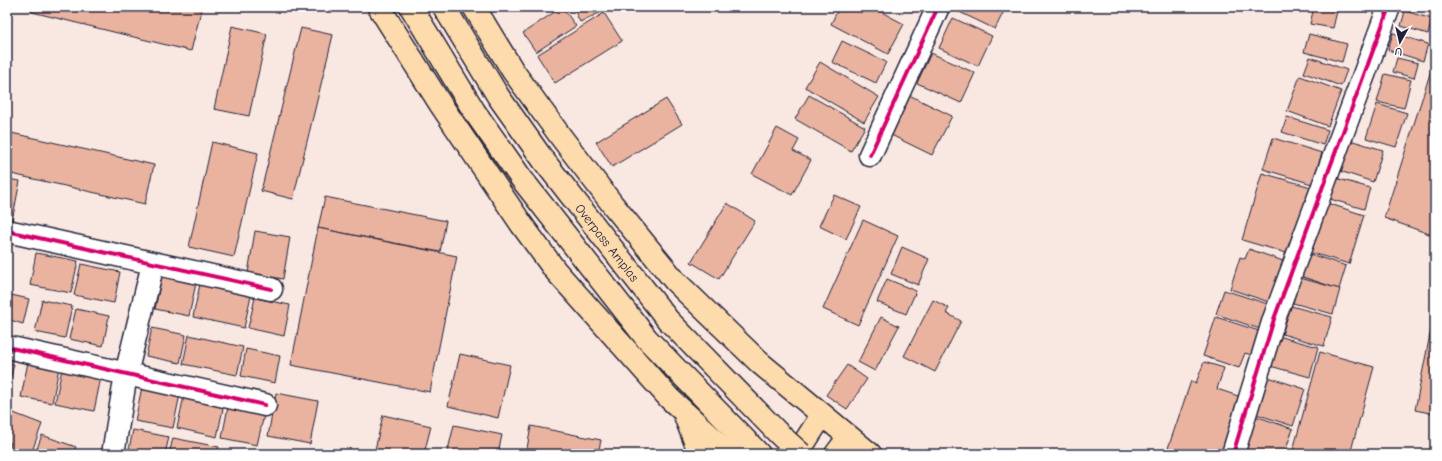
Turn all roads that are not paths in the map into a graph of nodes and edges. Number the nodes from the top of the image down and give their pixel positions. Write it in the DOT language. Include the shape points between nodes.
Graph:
graph roads {
  1 [pos="379,7"];
  2 [pos="411,7"];
  3 [pos="444,7"];
  4 [pos="474,7"];
  5 [pos="938,7"];
  6 [pos="1389,7"];
  7 [pos="870,155"];
  8 [pos="7,231"];
  9 [pos="153,264"];
  10 [pos="271,289"];
  11 [pos="7,347"];
  12 [pos="126,374"];
  13 [pos="265,405"];
  14 [pos="685,414"];
  15 [pos="822,414"];
  16 [pos="849,437"];
  17 [pos="113,454"];
  18 [pos="700,454"];
  19 [pos="730,454"];
  20 [pos="760,454"];
  21 [pos="797,454"];
  22 [pos="801,454"];
  23 [pos="836,454"];
  24 [pos="870,454"];
  25 [pos="1233,454"];
  1 -- 14 [label="highway" via="440,105 555,270"];
  2 -- 20 [label="highway" via="474,111 513,166 647,339"];
  3 -- 22 [label="highway, Overpass Amplas, bridge" via="498,96 535,148 668,320"];
  4 -- 15 [label="highway" via="513,71 561,137 675,281 760,363"];
  5 -- 7 [label="street"];
  6 -- 25 [label="street" via="1274,319"];
  8 -- 9 [label="street"];
  9 -- 10 [label="street"];
  9 -- 12 [label="street"];
  11 -- 12 [label="street"];
  12 -- 13 [label="street"];
  12 -- 17 [label="street"];
  14 -- 18 [label="highway"];
  14 -- 19 [label="highway"];
  15 -- 16 [label="highway"];
  15 -- 21 [label="highway"];
  16 -- 23 [label="highway"];
  16 -- 24 [label="highway"];
}
